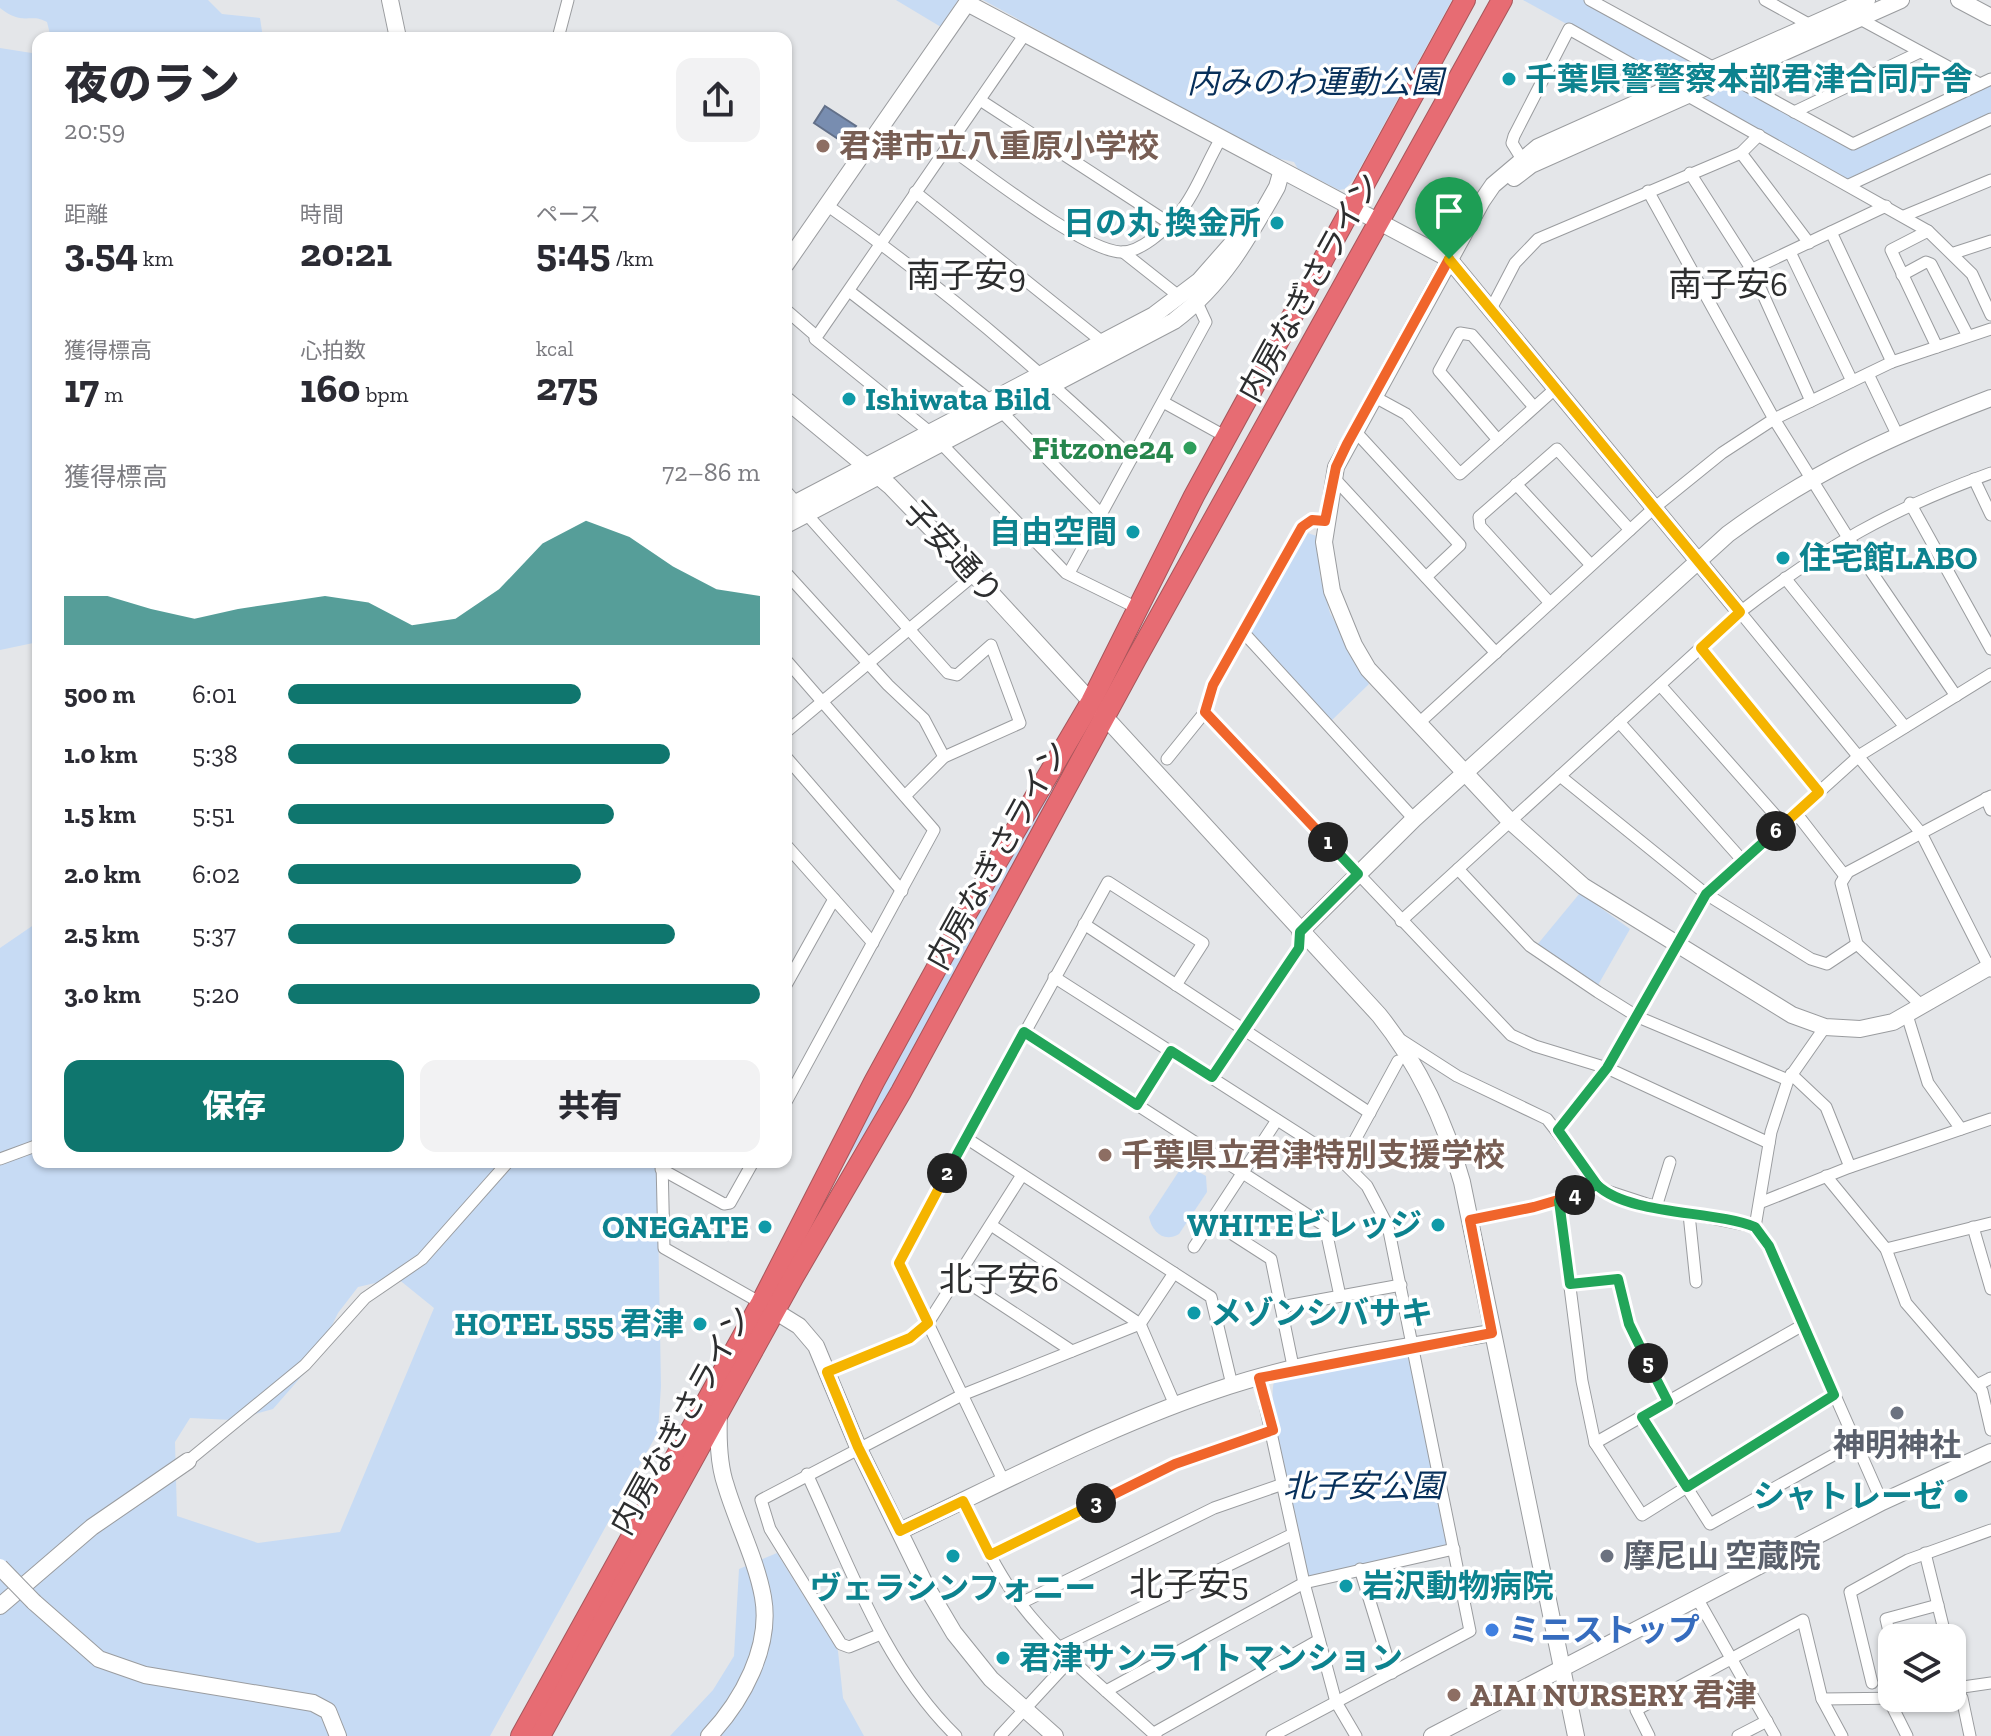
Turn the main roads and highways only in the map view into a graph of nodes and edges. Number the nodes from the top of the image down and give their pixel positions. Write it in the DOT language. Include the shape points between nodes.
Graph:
graph roads {
  1 [pos="1465,0"];
  2 [pos="1502,0"];
  3 [pos="768,1307"];
  4 [pos="521,1736"];
  5 [pos="540,1736"];
  1 -- 3 [label="highway, 内房なぎさライン" via="1193,498 1091,702 949,945"];
  2 -- 3 [label="highway, 内房なぎさライン" via="1107,718"];
  3 -- 4 [label="highway, 内房なぎさライン"];
  3 -- 5 [label="highway, 内房なぎさライン" via="719,1412"];
}
